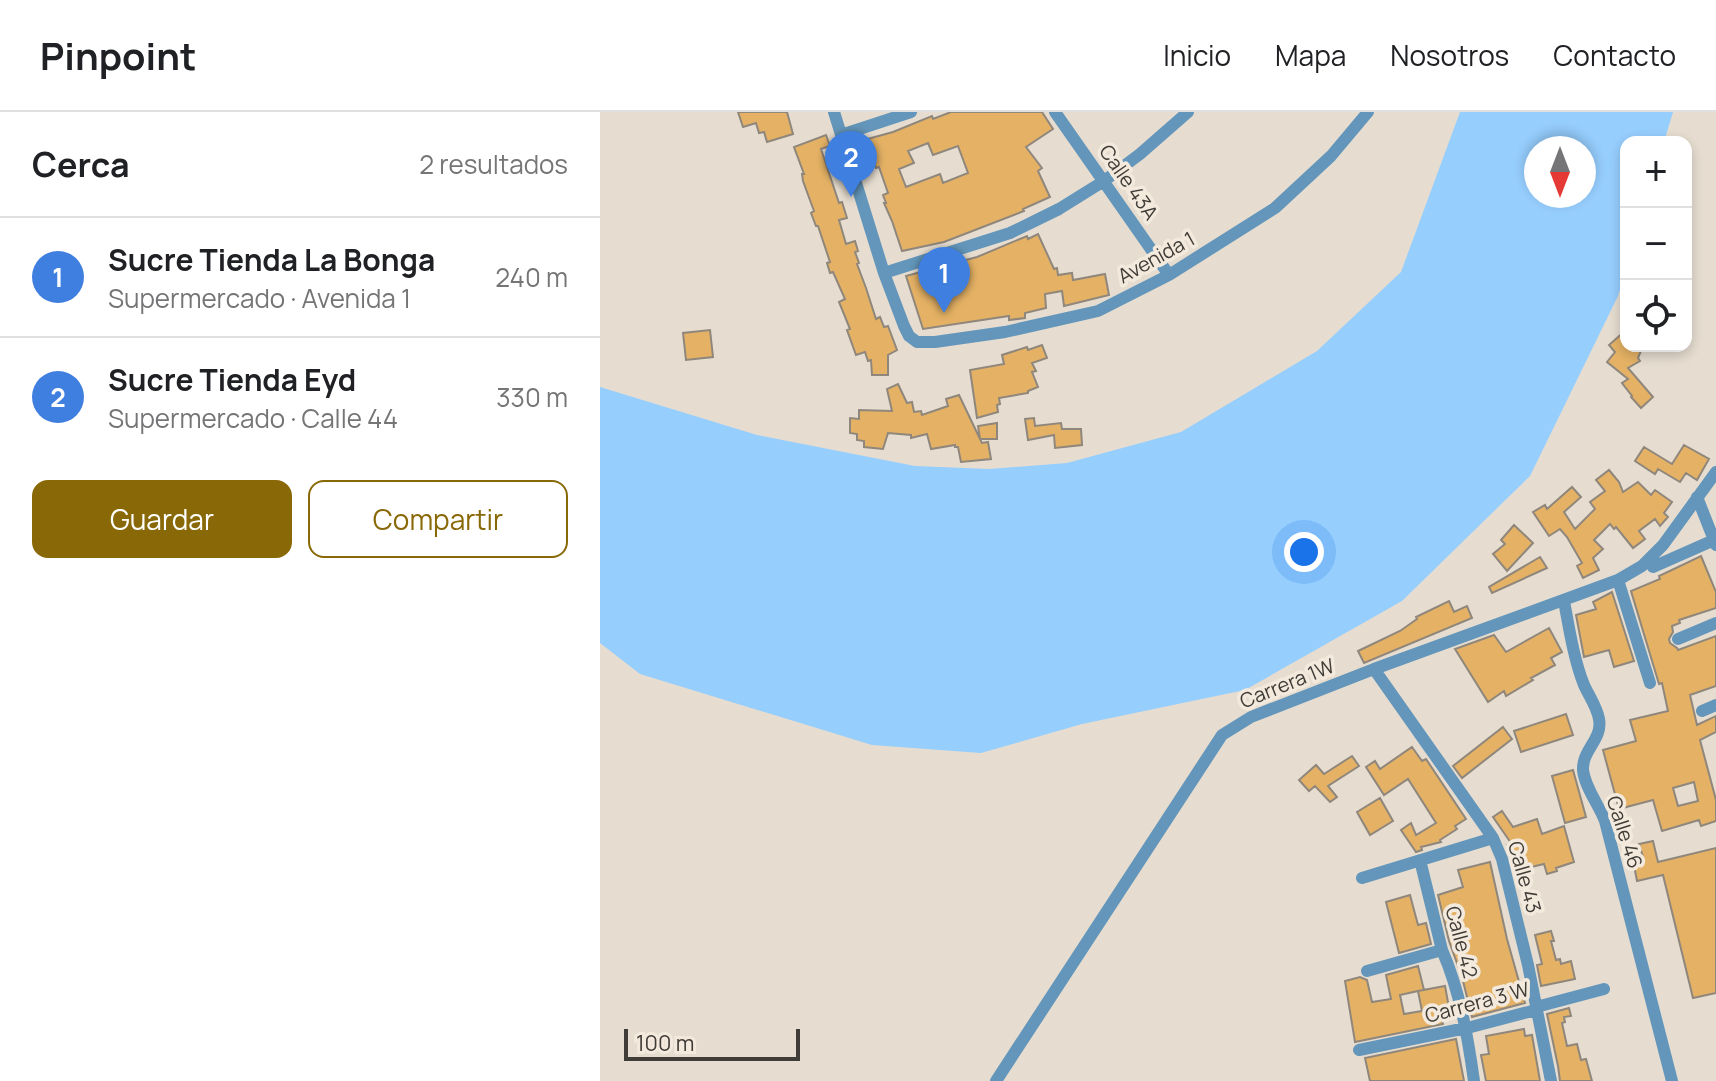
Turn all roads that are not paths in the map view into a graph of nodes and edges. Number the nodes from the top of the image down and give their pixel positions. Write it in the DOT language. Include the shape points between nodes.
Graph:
graph roads {
  1 [pos="834,112"];
  2 [pos="911,112"];
  3 [pos="1055,112"];
  4 [pos="1188,112"];
  5 [pos="1368,112"];
  6 [pos="841,135"];
  7 [pos="1104,181"];
  8 [pos="884,273"];
  9 [pos="1169,275"];
  10 [pos="1716,472"];
  11 [pos="1697,497"];
  12 [pos="1715,543"];
  13 [pos="1653,567"];
  14 [pos="1618,580"];
  15 [pos="1564,601"];
  16 [pos="1716,623"];
  17 [pos="1678,639"];
  18 [pos="1374,669"];
  19 [pos="1650,683"];
  20 [pos="1716,705"];
  21 [pos="1702,711"];
  22 [pos="1493,838"];
  23 [pos="1420,860"];
  24 [pos="1362,878"];
  25 [pos="1442,950"];
  26 [pos="1367,971"];
  27 [pos="1604,989"];
  28 [pos="1536,1008"];
  29 [pos="1466,1028"];
  30 [pos="1359,1050"];
  31 [pos="996,1081"];
  32 [pos="1474,1081"];
  33 [pos="1551,1081"];
  34 [pos="1672,1081"];
  1 -- 6 [label="street"];
  2 -- 6 [label="street"];
  3 -- 7 [label="street, Calle 43A"];
  4 -- 7 [label="street"];
  5 -- 9 [label="street, Avenida 1" via="1331,156 1275,208"];
  6 -- 8 [label="street"];
  7 -- 8 [label="street" via="1010,233"];
  7 -- 9 [label="street, Calle 43A"];
  8 -- 9 [label="street, Avenida 1" via="904,326 917,342 1005,332 1098,311"];
  10 -- 11 [label="street, Carrera 1W"];
  11 -- 12 [label="street"];
  11 -- 14 [label="street, Carrera 1W" via="1663,545"];
  12 -- 13 [label="street"];
  14 -- 15 [label="street, Carrera 1W"];
  14 -- 19 [label="street"];
  15 -- 18 [label="street, Carrera 1W"];
  15 -- 34 [label="street, Calle 46" via="1583,683 1600,722 1583,770 1605,821"];
  16 -- 17 [label="street"];
  18 -- 22 [label="street, Calle 43"];
  18 -- 31 [label="street, Carrera 1W" via="1251,717 1222,735"];
  20 -- 21 [label="street"];
  22 -- 23 [label="street"];
  22 -- 28 [label="street, Calle 43"];
  23 -- 24 [label="street"];
  23 -- 25 [label="street, Calle 42"];
  25 -- 26 [label="street"];
  25 -- 29 [label="street, Calle 42"];
  27 -- 28 [label="street, Carrera 3 W"];
  28 -- 29 [label="street, Carrera 3 W"];
  28 -- 33 [label="street, Calle 43"];
  29 -- 30 [label="street, Carrera 3 W"];
  29 -- 32 [label="street, Calle 42"];
}
